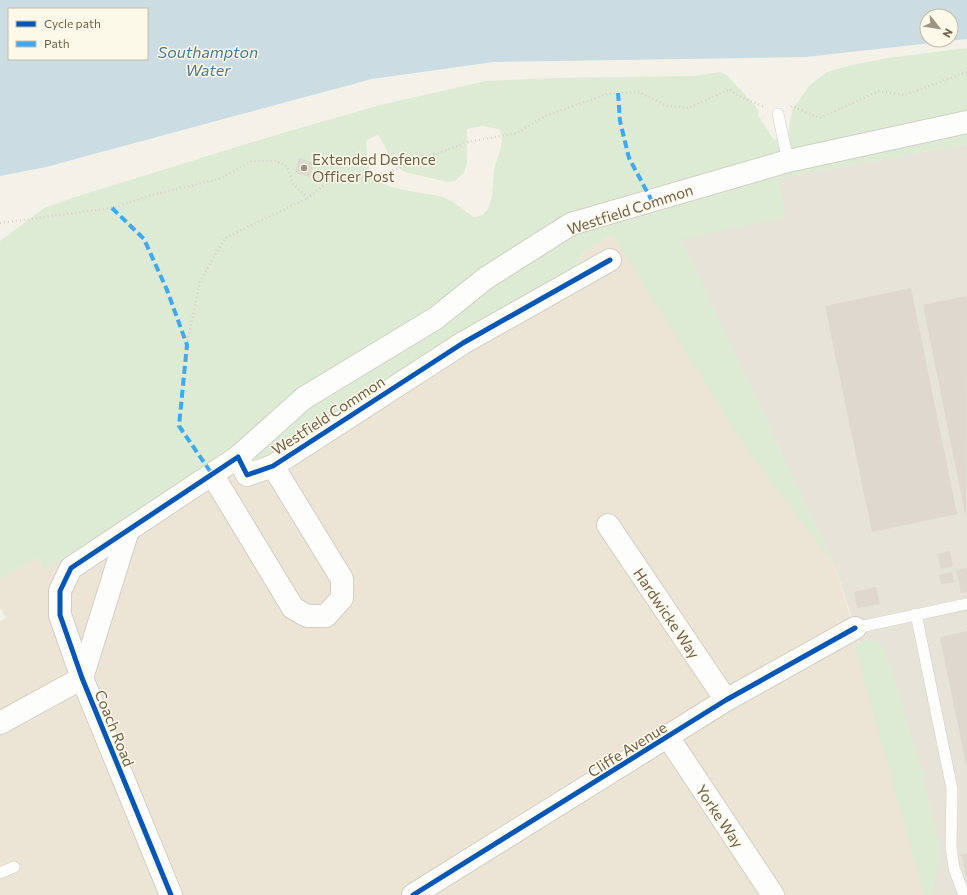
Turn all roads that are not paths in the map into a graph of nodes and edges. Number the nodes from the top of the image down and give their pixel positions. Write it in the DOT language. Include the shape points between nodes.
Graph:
graph roads {
  1 [pos="778,114"];
  2 [pos="967,122"];
  3 [pos="788,161"];
  4 [pos="610,260"];
  5 [pos="238,457"];
  6 [pos="273,466"];
  7 [pos="212,474"];
  8 [pos="608,525"];
  9 [pos="128,530"];
  10 [pos="71,568"];
  11 [pos="967,604"];
  12 [pos="916,614"];
  13 [pos="855,628"];
  14 [pos="82,678"];
  15 [pos="726,700"];
  16 [pos="0,723"];
  17 [pos="668,738"];
  18 [pos="14,868"];
  19 [pos="0,873"];
  20 [pos="171,895"];
  21 [pos="413,895"];
  22 [pos="773,895"];
  23 [pos="964,895"];
  1 -- 3 [label="lane"];
  2 -- 3 [label="street, Westfield Common"];
  3 -- 5 [label="street, Westfield Common" via="571,224 486,278 436,318 304,398"];
  4 -- 6 [label="street, Westfield Common" via="463,343"];
  5 -- 6 [label="street, Westfield Common" via="247,475"];
  5 -- 7 [label="street, Westfield Common"];
  6 -- 7 [label="street, Westfield Common" via="342,579 342,598 326,616 307,616 293,608"];
  7 -- 9 [label="street, Westfield Common"];
  8 -- 15 [label="street, Hardwicke Way"];
  9 -- 10 [label="street, Westfield Common"];
  9 -- 14 [label="street, Coach Road"];
  10 -- 14 [label="street, Coach Road" via="60,591 60,615"];
  11 -- 12 [label="lane"];
  12 -- 13 [label="lane"];
  12 -- 23 [label="lane" via="952,788 951,847 954,868"];
  13 -- 15 [label="street, Cliffe Avenue"];
  14 -- 16 [label="street"];
  14 -- 20 [label="street, Coach Road"];
  15 -- 17 [label="street, Cliffe Avenue"];
  17 -- 21 [label="street, Cliffe Avenue"];
  17 -- 22 [label="street, Yorke Way"];
  18 -- 19 [label="lane"];
}
